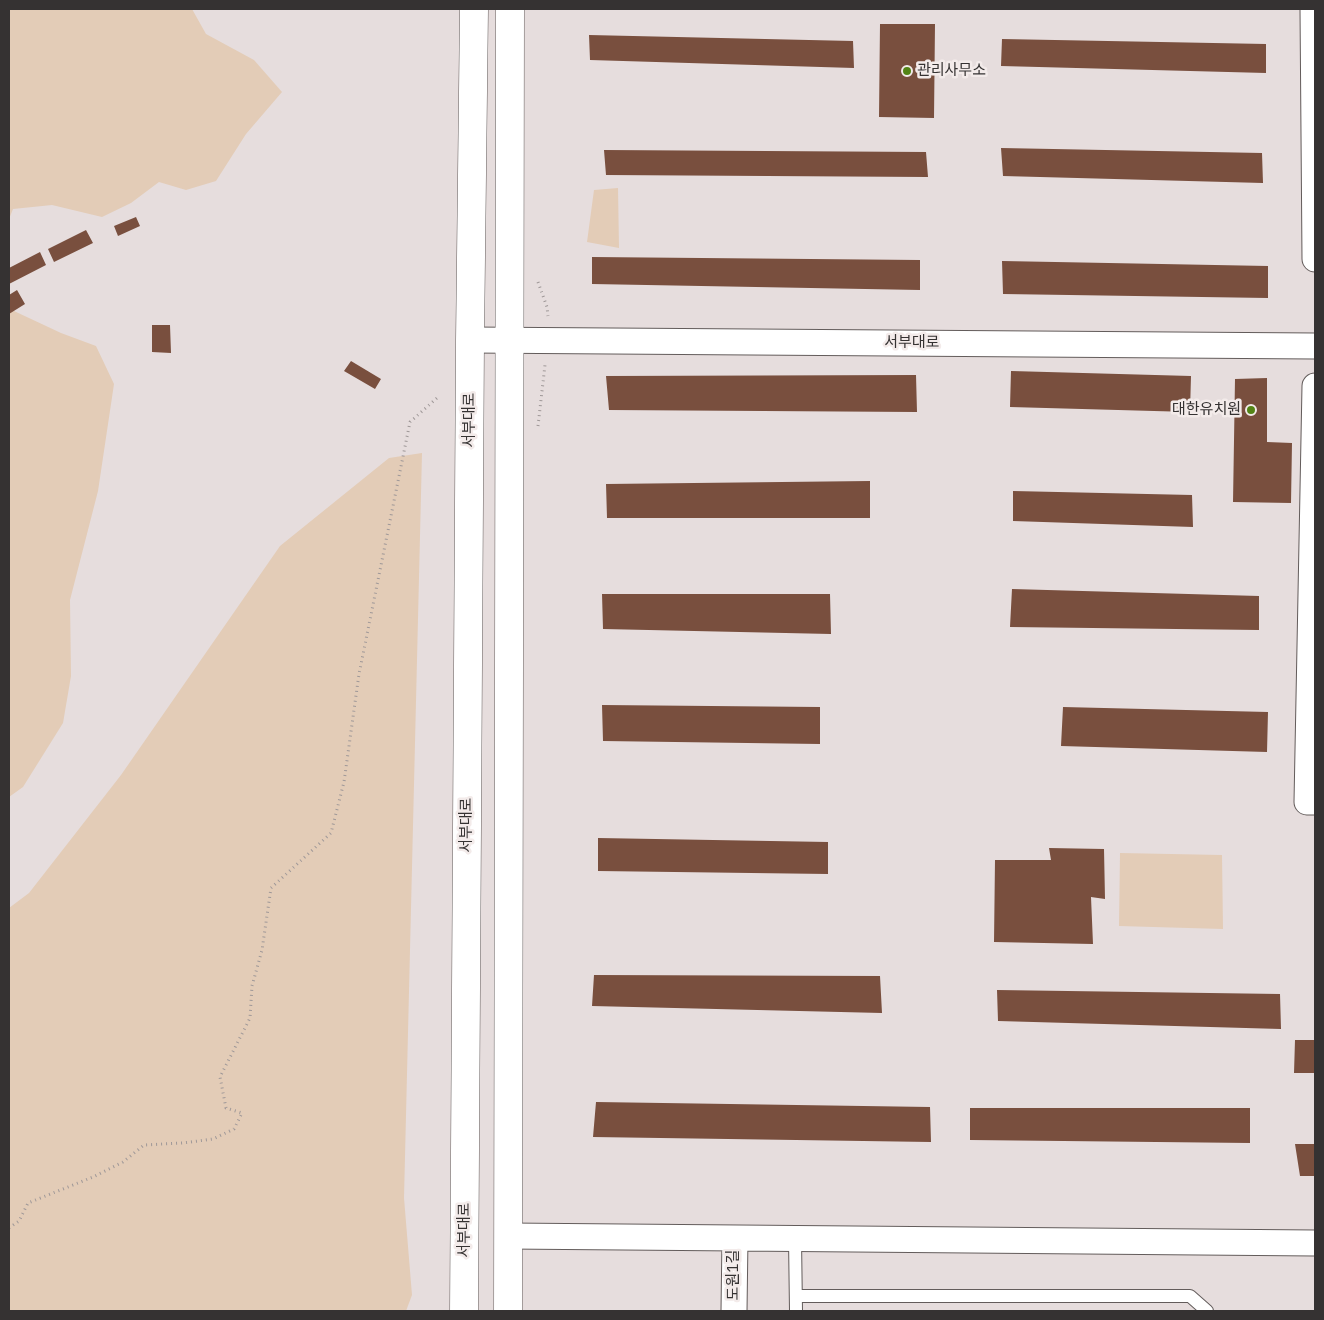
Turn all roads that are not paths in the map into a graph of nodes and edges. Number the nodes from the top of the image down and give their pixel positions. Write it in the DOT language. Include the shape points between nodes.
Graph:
graph roads {
  1 [pos="474,9"];
  2 [pos="510,9"];
  3 [pos="1313,9"];
  4 [pos="1315,259"];
  5 [pos="470,340"];
  6 [pos="510,340"];
  7 [pos="1315,346"];
  8 [pos="1315,386"];
  9 [pos="1311,802"];
  10 [pos="508,1236"];
  11 [pos="735,1238"];
  12 [pos="795,1239"];
  13 [pos="1315,1243"];
  14 [pos="796,1296"];
  15 [pos="464,1311"];
  16 [pos="508,1311"];
  17 [pos="734,1311"];
  18 [pos="796,1311"];
  19 [pos="1208,1311"];
  1 -- 5 [label="main road, 서부대로"];
  2 -- 6 [label="main road"];
  3 -- 4 [label="street"];
  5 -- 6 [label="street, 서부대로"];
  5 -- 15 [label="main road, 서부대로"];
  6 -- 7 [label="street, 서부대로"];
  6 -- 10 [label="main road"];
  8 -- 9 [label="street"];
  10 -- 11 [label="street"];
  10 -- 16 [label="main road"];
  11 -- 12 [label="street"];
  11 -- 17 [label="street, 도원1길"];
  12 -- 13 [label="street"];
  12 -- 14 [label="lane"];
  14 -- 18 [label="lane"];
  14 -- 19 [label="lane" via="1190,1296"];
}
